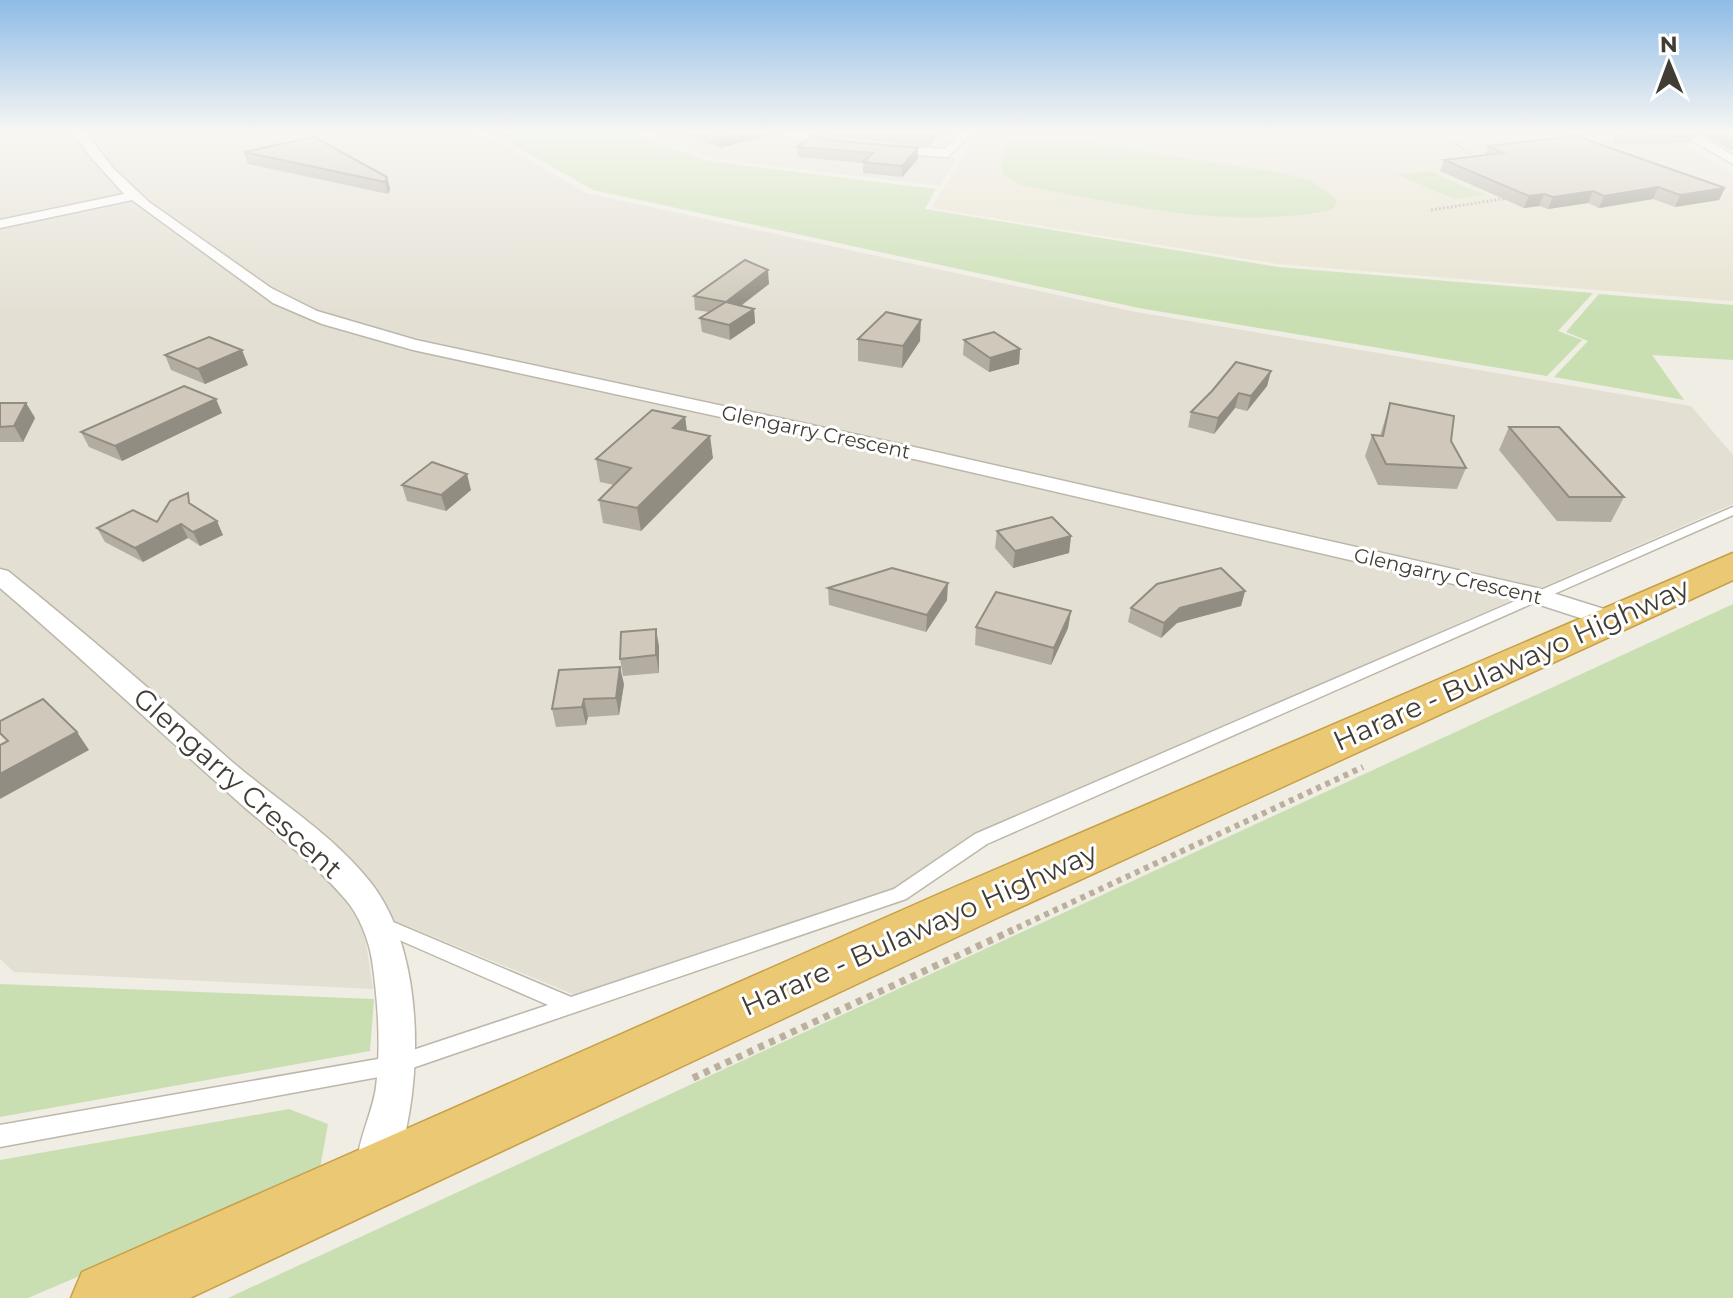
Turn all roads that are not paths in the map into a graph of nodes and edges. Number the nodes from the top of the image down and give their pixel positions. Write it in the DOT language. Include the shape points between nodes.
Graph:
graph roads {
  1 [pos="130,193"];
  2 [pos="133,196"];
  3 [pos="0,224"];
  4 [pos="1733,511"];
  5 [pos="1733,565"];
  6 [pos="0,576"];
  7 [pos="1537,596"];
  8 [pos="1611,620"];
  9 [pos="376,922"];
  10 [pos="572,1006"];
  11 [pos="395,1065"];
  12 [pos="0,1136"];
  13 [pos="374,1179"];
  14 [pos="108,1298"];
  1 -- 2 [label="street, Glengarry Crescent"];
  2 -- 3 [label="street"];
  2 -- 7 [label="street, Glengarry Crescent" via="280,300 413,345"];
  4 -- 7 [label="lane"];
  5 -- 8 [label="highway, Harare - Bulawayo Highway"];
  6 -- 9 [label="street, Glengarry Crescent" via="314,845 360,893"];
  7 -- 8 [label="street, Glengarry Crescent"];
  7 -- 10 [label="lane" via="981,839 900,894"];
  8 -- 13 [label="highway, Harare - Bulawayo Highway" via="948,915"];
  9 -- 10 [label="lane"];
  9 -- 11 [label="street, Glengarry Crescent" via="389,958"];
  10 -- 11 [label="lane"];
  11 -- 12 [label="lane"];
  11 -- 13 [label="street, Glengarry Crescent" via="395,1088"];
  13 -- 14 [label="highway, Harare - Bulawayo Highway"];
}
